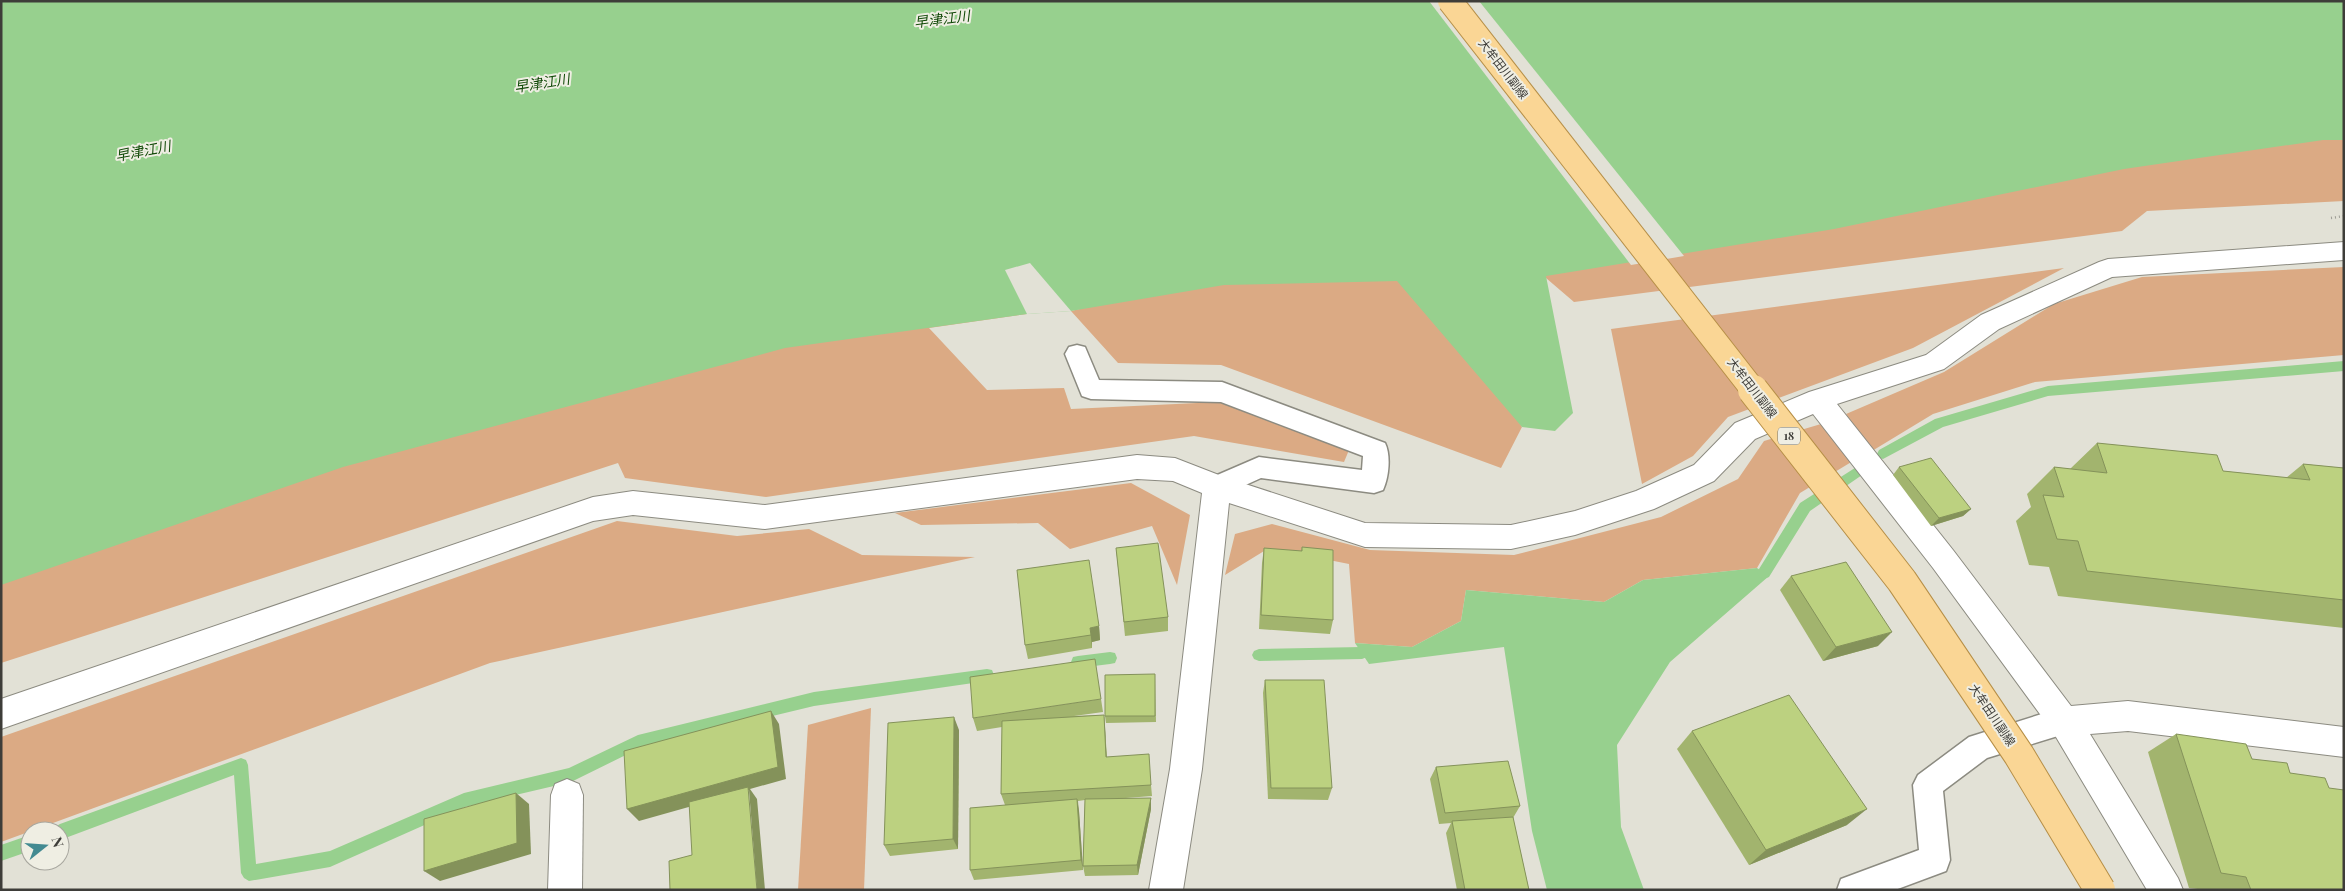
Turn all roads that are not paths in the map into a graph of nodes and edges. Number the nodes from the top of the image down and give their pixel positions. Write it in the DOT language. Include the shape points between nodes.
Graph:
graph roads {
  1 [pos="1450,1"];
  2 [pos="2344,251"];
  3 [pos="1077,354"];
  4 [pos="1818,400"];
  5 [pos="1217,487"];
  6 [pos="1,714"];
  7 [pos="2064,721"];
  8 [pos="2344,742"];
  9 [pos="567,795"];
  10 [pos="565,890"];
  11 [pos="1166,890"];
  12 [pos="1852,890"];
  13 [pos="2100,890"];
  14 [pos="2166,890"];
  1 -- 13 [label="main road, 大牟田川副線 / 18, bridge" via="1902,581 2019,755"];
  2 -- 4 [label="street" via="2108,268 1990,322 1935,362"];
  3 -- 5 [label="lane" via="1091,389 1222,392 1376,450 1374,482 1259,467"];
  4 -- 5 [label="street" via="1745,431 1704,473 1644,502 1575,523 1511,537 1365,535"];
  4 -- 7 [label="street"];
  5 -- 6 [label="street" via="1175,470 1137,467 765,517 633,503 593,509"];
  5 -- 11 [label="street" via="1186,769"];
  7 -- 8 [label="street" via="2128,716"];
  7 -- 12 [label="lane" via="1979,747 1928,784 1935,860"];
  7 -- 14 [label="street"];
  9 -- 10 [label="street"];
}
